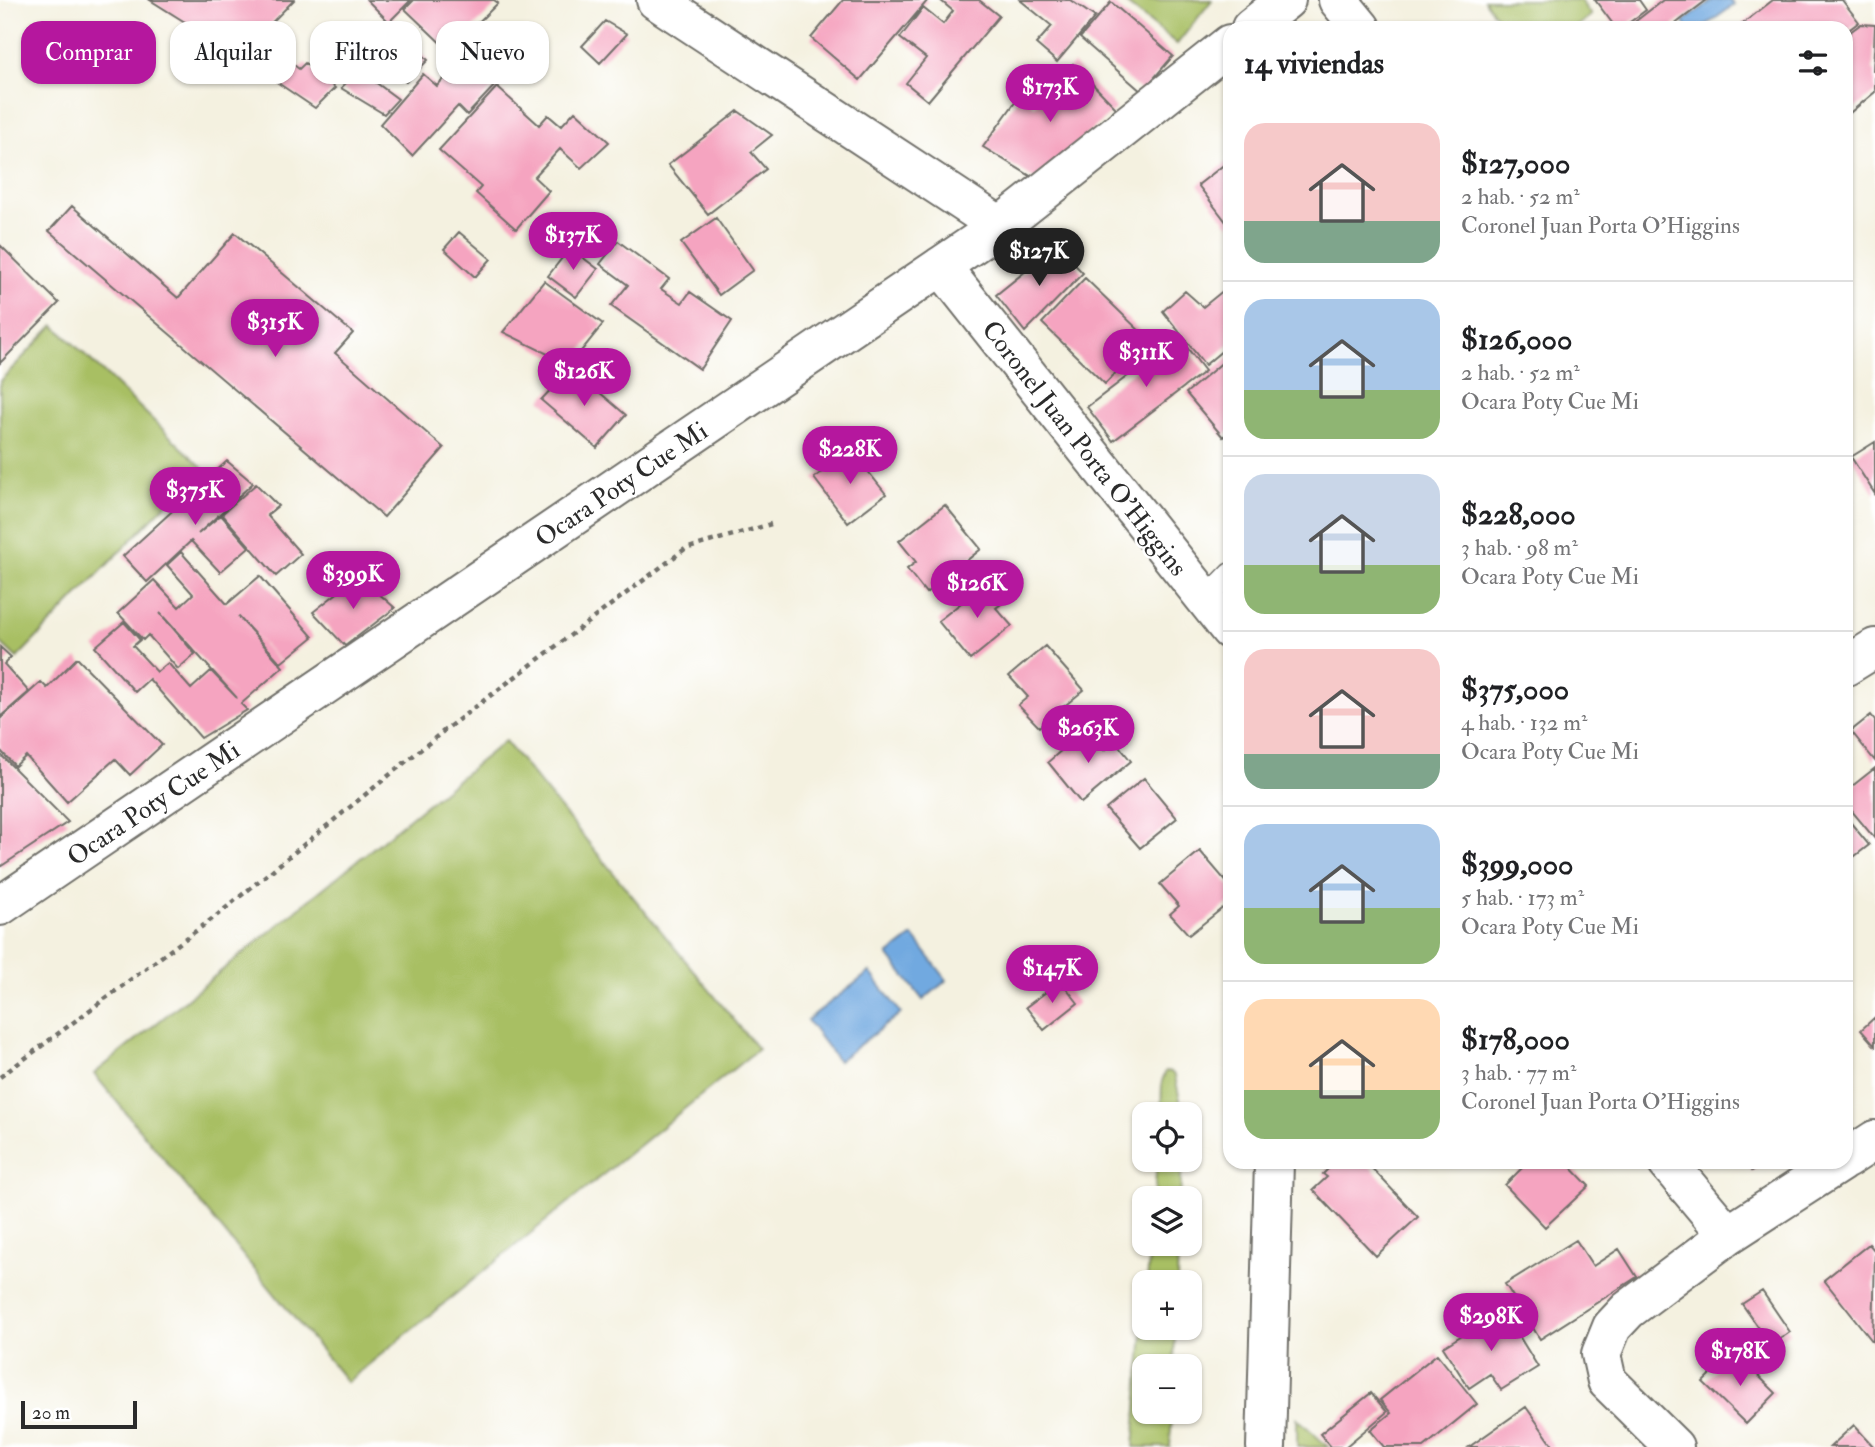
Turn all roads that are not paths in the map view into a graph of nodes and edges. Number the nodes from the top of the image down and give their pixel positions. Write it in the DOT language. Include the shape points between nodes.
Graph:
graph roads {
  1 [pos="656,0"];
  2 [pos="1286,0"];
  3 [pos="1338,0"];
  4 [pos="1260,21"];
  5 [pos="1355,21"];
  6 [pos="1223,50"];
  7 [pos="1000,226"];
  8 [pos="941,266"];
  9 [pos="1218,587"];
  10 [pos="1223,605"];
  11 [pos="1875,648"];
  12 [pos="1853,662"];
  13 [pos="0,906"];
  14 [pos="1875,1140"];
  15 [pos="1853,1154"];
  16 [pos="1275,1169"];
  17 [pos="1673,1169"];
  18 [pos="1830,1169"];
  19 [pos="1728,1235"];
  20 [pos="1266,1447"];
  21 [pos="1674,1447"];
  1 -- 7 [label="street"];
  2 -- 4 [label="street"];
  3 -- 5 [label="street"];
  6 -- 7 [label="street, Ocara Poty Cue Mi"];
  7 -- 8 [label="street, Ocara Poty Cue Mi"];
  8 -- 9 [label="street, Coronel Juan Porta O'Higgins"];
  8 -- 13 [label="street, Ocara Poty Cue Mi"];
  9 -- 10 [label="street, Coronel Juan Porta O'Higgins"];
  11 -- 12 [label="street"];
  14 -- 15 [label="street"];
  16 -- 20 [label="street"];
  17 -- 19 [label="street"];
  18 -- 19 [label="street"];
  19 -- 21 [label="street" via="1628,1310 1612,1327 1601,1354 1607,1381"];
}
